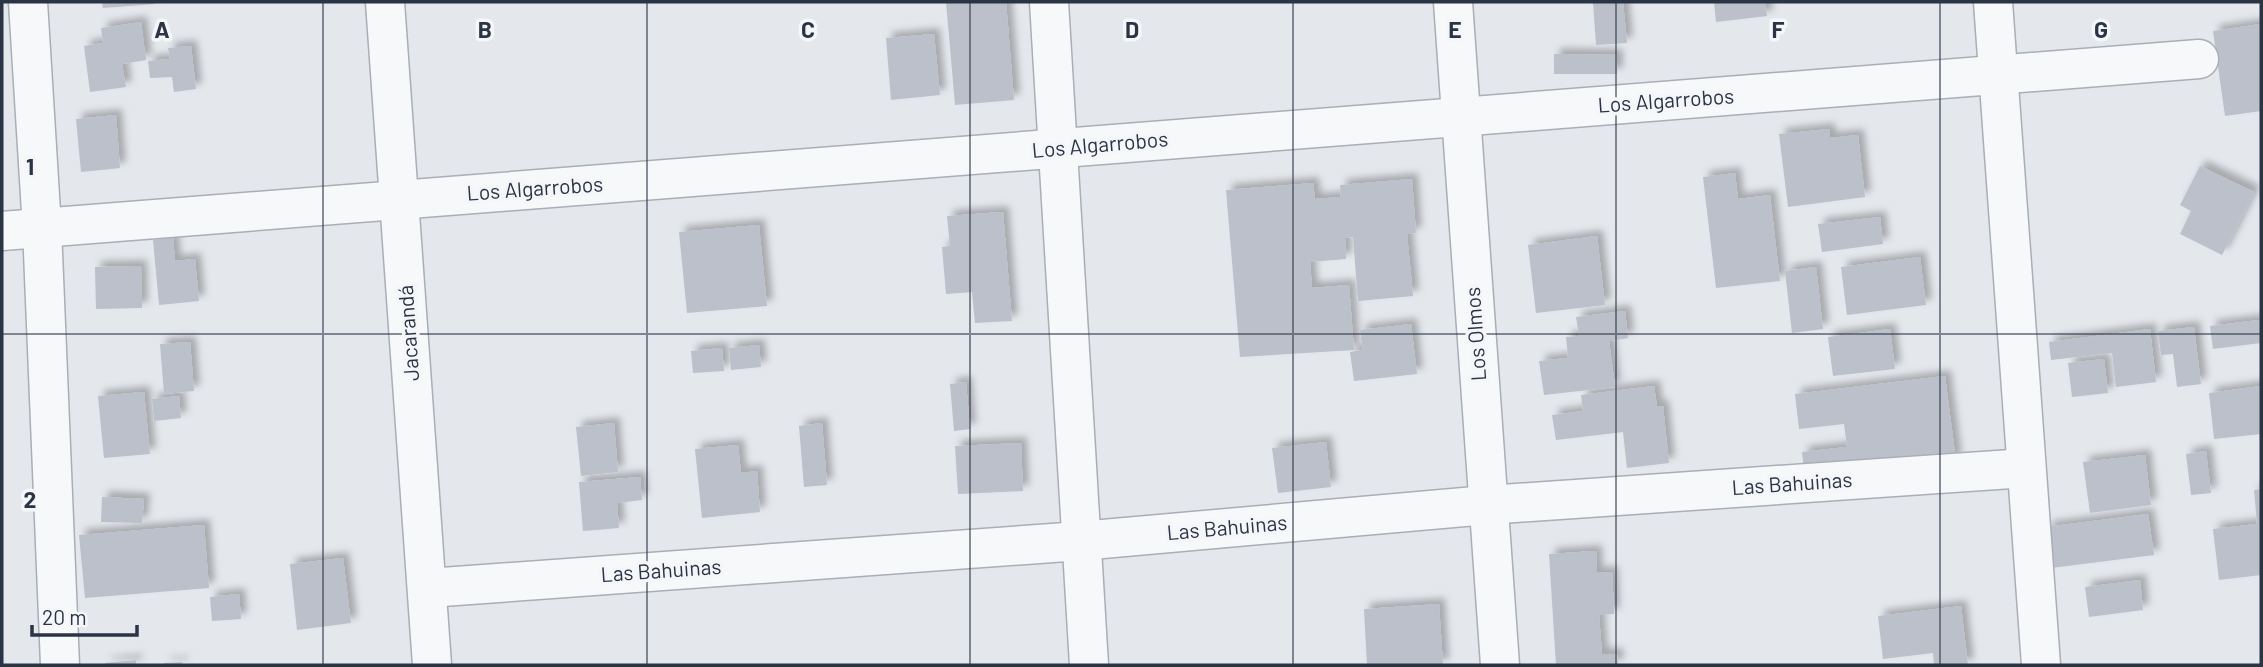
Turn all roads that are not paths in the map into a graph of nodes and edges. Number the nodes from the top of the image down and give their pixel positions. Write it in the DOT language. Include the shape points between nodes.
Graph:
graph roads {
  1 [pos="28,2"];
  2 [pos="385,2"];
  3 [pos="1049,2"];
  4 [pos="1453,2"];
  5 [pos="1993,2"];
  6 [pos="2199,59"];
  7 [pos="1998,75"];
  8 [pos="1463,116"];
  9 [pos="1059,148"];
  10 [pos="400,200"];
  11 [pos="41,228"];
  12 [pos="2,231"];
  13 [pos="2026,468"];
  14 [pos="1487,505"];
  15 [pos="1080,541"];
  16 [pos="428,588"];
  17 [pos="60,665"];
  18 [pos="432,665"];
  19 [pos="1089,665"];
  20 [pos="1500,665"];
  21 [pos="2041,665"];
  1 -- 11 [label="street"];
  2 -- 10 [label="street, Jacarandá"];
  3 -- 9 [label="street"];
  4 -- 8 [label="street, Los Olmos"];
  5 -- 7 [label="street"];
  6 -- 7 [label="street, Los Algarrobos"];
  7 -- 8 [label="street, Los Algarrobos"];
  7 -- 13 [label="street"];
  8 -- 9 [label="street, Los Algarrobos"];
  8 -- 14 [label="street, Los Olmos"];
  9 -- 10 [label="street, Los Algarrobos"];
  9 -- 15 [label="street"];
  10 -- 11 [label="street, Los Algarrobos"];
  10 -- 16 [label="street, Jacarandá"];
  11 -- 12 [label="street, Los Algarrobos"];
  11 -- 17 [label="street"];
  13 -- 14 [label="street, Las Bahuinas"];
  13 -- 21 [label="street"];
  14 -- 15 [label="street, Las Bahuinas"];
  14 -- 20 [label="street, Los Olmos"];
  15 -- 16 [label="street, Las Bahuinas"];
  15 -- 19 [label="street"];
  16 -- 18 [label="street, Jacarandá"];
}
